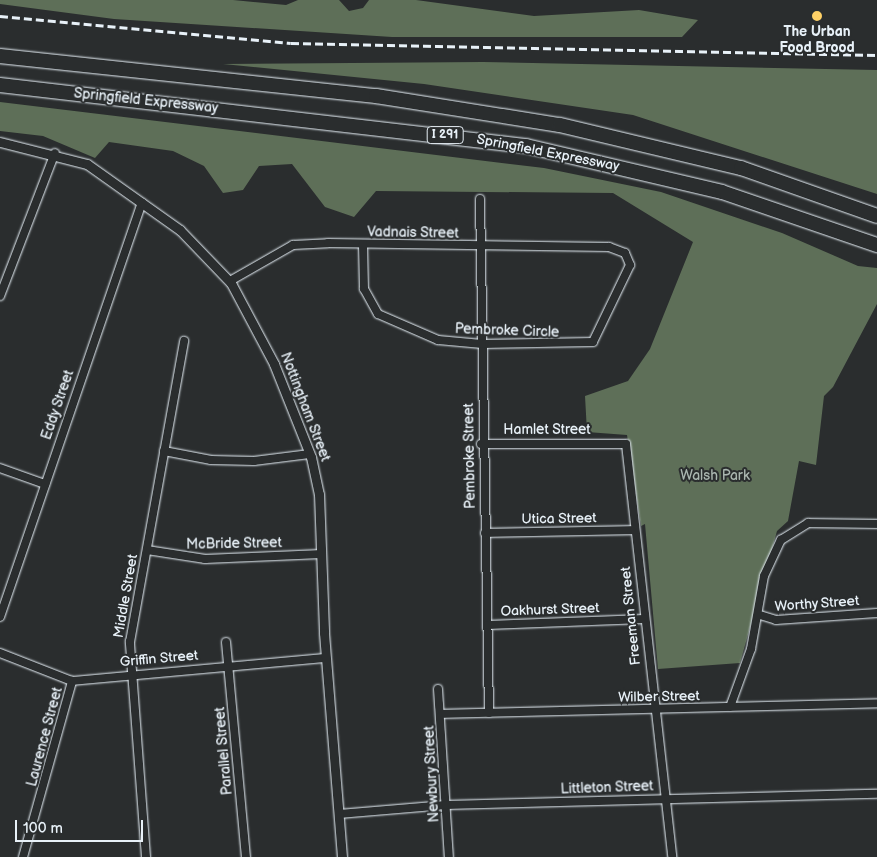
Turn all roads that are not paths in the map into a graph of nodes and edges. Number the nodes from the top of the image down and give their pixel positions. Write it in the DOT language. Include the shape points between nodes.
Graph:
graph roads {
  1 [pos="0,56"];
  2 [pos="0,85"];
  3 [pos="0,142"];
  4 [pos="55,153"];
  5 [pos="480,199"];
  6 [pos="142,203"];
  7 [pos="877,216"];
  8 [pos="363,244"];
  9 [pos="877,245"];
  10 [pos="480,247"];
  11 [pos="605,247"];
  12 [pos="230,281"];
  13 [pos="0,296"];
  14 [pos="184,341"];
  15 [pos="482,344"];
  16 [pos="613,443"];
  17 [pos="482,444"];
  18 [pos="164,451"];
  19 [pos="310,454"];
  20 [pos="0,468"];
  21 [pos="44,484"];
  22 [pos="877,524"];
  23 [pos="634,530"];
  24 [pos="485,533"];
  25 [pos="147,550"];
  26 [pos="322,554"];
  27 [pos="877,613"];
  28 [pos="760,615"];
  29 [pos="0,616"];
  30 [pos="644,619"];
  31 [pos="488,625"];
  32 [pos="226,642"];
  33 [pos="0,653"];
  34 [pos="326,658"];
  35 [pos="230,666"];
  36 [pos="131,673"];
  37 [pos="72,681"];
  38 [pos="438,689"];
  39 [pos="877,703"];
  40 [pos="730,707"];
  41 [pos="655,710"];
  42 [pos="489,713"];
  43 [pos="441,714"];
  44 [pos="877,794"];
  45 [pos="666,798"];
  46 [pos="446,805"];
  47 [pos="339,814"];
  48 [pos="23,857"];
  49 [pos="146,857"];
  50 [pos="246,857"];
  51 [pos="342,857"];
  52 [pos="449,857"];
  53 [pos="672,857"];
  1 -- 7 [label="highway, Springfield Expressway / I 291" via="376,96 560,125 741,168"];
  2 -- 9 [label="highway, Springfield Expressway / I 291" via="526,146 722,192"];
  3 -- 4 [label="street, Nottingham Street"];
  4 -- 6 [label="street, Nottingham Street" via="86,164"];
  4 -- 13 [label="street"];
  5 -- 10 [label="street, Pembroke Street"];
  6 -- 12 [label="street, Nottingham Street" via="198,246"];
  6 -- 21 [label="street, Eddy Street"];
  8 -- 10 [label="street, Vadnais Street"];
  8 -- 12 [label="street, Vadnais Street" via="293,245"];
  8 -- 15 [label="street, Pembroke Circle" via="364,289 378,314 438,340"];
  10 -- 11 [label="street, Vadnais Street"];
  10 -- 15 [label="street, Pembroke Street"];
  11 -- 15 [label="street, Pembroke Circle" via="625,253 630,268 593,342"];
  12 -- 19 [label="street, Nottingham Street" via="274,364"];
  14 -- 18 [label="street, Middle Street"];
  15 -- 17 [label="street, Pembroke Street"];
  16 -- 17 [label="street, Hamlet Street"];
  16 -- 23 [label="street, Freeman Street" via="626,444"];
  17 -- 24 [label="street, Pembroke Street"];
  18 -- 19 [label="street" via="246,461"];
  18 -- 25 [label="street, Middle Street"];
  19 -- 26 [label="street, Nottingham Street" via="319,494"];
  20 -- 21 [label="street"];
  21 -- 29 [label="street, Eddy Street"];
  22 -- 28 [label="street" via="808,523 790,530 768,564 759,598"];
  23 -- 24 [label="street, Utica Street"];
  23 -- 30 [label="street, Freeman Street"];
  24 -- 31 [label="street, Pembroke Street"];
  25 -- 26 [label="street, McBride Street" via="205,558"];
  25 -- 36 [label="street, Middle Street" via="130,642"];
  26 -- 34 [label="street, Nottingham Street"];
  27 -- 28 [label="street, Worthy Street" via="776,620"];
  28 -- 40 [label="street"];
  30 -- 31 [label="street, Oakhurst Street"];
  30 -- 41 [label="street, Freeman Street"];
  31 -- 42 [label="street, Pembroke Street"];
  32 -- 35 [label="street, Parallel Street"];
  33 -- 37 [label="street, Griffin Street"];
  34 -- 35 [label="street, Griffin Street"];
  34 -- 47 [label="street, Nottingham Street"];
  35 -- 36 [label="street, Griffin Street"];
  35 -- 50 [label="street, Parallel Street"];
  36 -- 37 [label="street, Griffin Street"];
  36 -- 49 [label="street, Middle Street"];
  37 -- 48 [label="street, Laurence Street"];
  38 -- 43 [label="street, Newbury Street"];
  39 -- 40 [label="street, Wilber Street"];
  40 -- 41 [label="street, Wilber Street"];
  41 -- 42 [label="street, Wilber Street"];
  41 -- 45 [label="street, Freeman Street"];
  42 -- 43 [label="street, Wilber Street"];
  43 -- 46 [label="street, Newbury Street"];
  44 -- 45 [label="street, Littleton Street"];
  45 -- 46 [label="street, Littleton Street"];
  45 -- 53 [label="street, Freeman Street"];
  46 -- 47 [label="street, Littleton Street"];
  46 -- 52 [label="street, Newbury Street"];
  47 -- 51 [label="street, Nottingham Street"];
}
